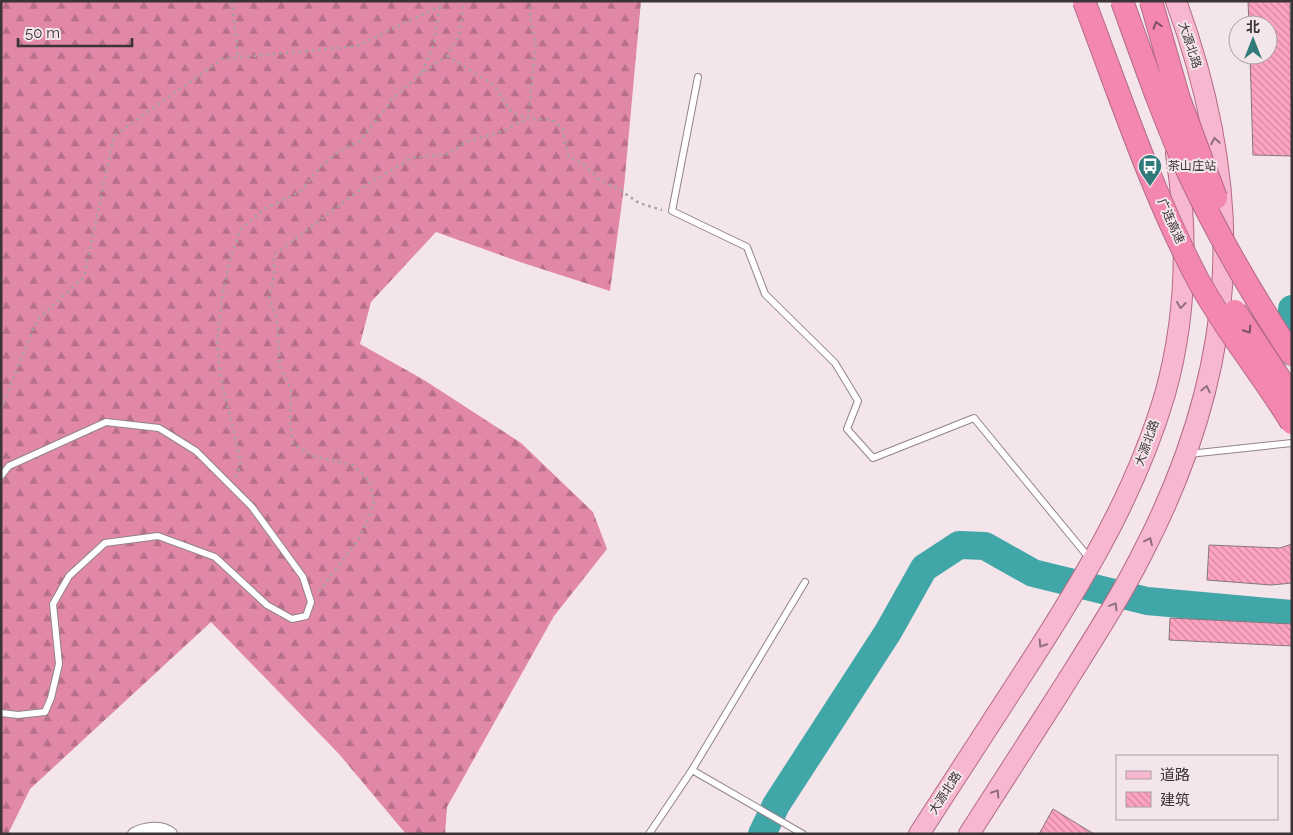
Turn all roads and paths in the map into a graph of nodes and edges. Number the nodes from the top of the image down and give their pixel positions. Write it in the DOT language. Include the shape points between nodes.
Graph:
graph roads {
  1 [pos="232,1"];
  2 [pos="443,1"];
  3 [pos="464,1"];
  4 [pos="531,1"];
  5 [pos="1084,1"];
  6 [pos="1096,1"];
  7 [pos="1122,1"];
  8 [pos="1132,1"];
  9 [pos="1151,1"];
  10 [pos="1176,1"];
  11 [pos="440,6"];
  12 [pos="447,56"];
  13 [pos="238,57"];
  14 [pos="422,73"];
  15 [pos="698,77"];
  16 [pos="528,118"];
  17 [pos="672,212"];
  18 [pos="1292,342"];
  19 [pos="1292,355"];
  20 [pos="1292,397"];
  21 [pos="1,409"];
  22 [pos="1292,423"];
  23 [pos="1292,443"];
  24 [pos="1186,455"];
  25 [pos="1,476"];
  26 [pos="233,488"];
  27 [pos="1090,566"];
  28 [pos="805,582"];
  29 [pos="310,602"];
  30 [pos="1,713"];
  31 [pos="692,770"];
  32 [pos="134,834"];
  33 [pos="171,834"];
  34 [pos="650,834"];
  35 [pos="803,834"];
  36 [pos="919,834"];
  37 [pos="970,834"];
  1 -- 13 [label="path"];
  2 -- 11 [label="path"];
  3 -- 12 [label="path" via="459,36"];
  4 -- 16 [label="path" via="530,17 536,44"];
  5 -- 22 [label="highway, 广连高速, bridge" via="1166,211 1198,280"];
  6 -- 20 [label="highway, one-way, bridge" via="1195,250"];
  7 -- 19 [label="highway, bridge" via="1188,172 1236,265"];
  8 -- 27 [label="main road, 大源北路, one-way" via="1154,63 1174,141 1182,204 1184,262 1175,347 1165,393 1130,486"];
  18 -- 9 [label="highway, one-way, bridge" via="1234,244 1179,99"];
  24 -- 10 [label="main road, 大源北路, one-way" via="1205,396 1216,347 1222,305 1224,223 1214,133"];
  11 -- 13 [label="path" via="357,46"];
  11 -- 14 [label="path" via="434,44"];
  12 -- 14 [label="path"];
  12 -- 16 [label="path" via="494,86 512,114"];
  13 -- 21 [label="path" via="222,59 114,136 84,277 37,320"];
  14 -- 26 [label="path" via="394,97 360,141 338,152 318,168 301,191 264,209 240,230 223,292 217,340 220,375 241,462"];
  15 -- 17 [label="lane"];
  16 -- 17 [label="path" via="552,120 564,129 569,157 582,163 600,180 639,203"];
  16 -- 29 [label="path" via="503,131 466,142 448,154 411,158 365,186 274,255 274,277 268,297 277,318 280,366 291,389 293,444 313,456 352,465 370,481 374,505 359,539"];
  17 -- 27 [label="lane" via="747,247 765,294 835,364 858,401 847,429 873,458 974,418"];
  23 -- 24 [label="lane"];
  37 -- 24 [label="main road, 大源北路, one-way" via="1126,584"];
  25 -- 26 [label="lane" via="9,466 106,422 159,428 196,451"];
  26 -- 29 [label="lane" via="252,507 303,577"];
  27 -- 36 [label="main road, 大源北路, one-way"];
  28 -- 31 [label="lane"];
  29 -- 30 [label="lane" via="306,616 292,619 267,605 215,557 158,536 105,543 69,576 53,604 58,664 45,712"];
  31 -- 34 [label="lane"];
  31 -- 35 [label="lane"];
  32 -- 33 [label="street" via="145,828"];
}
